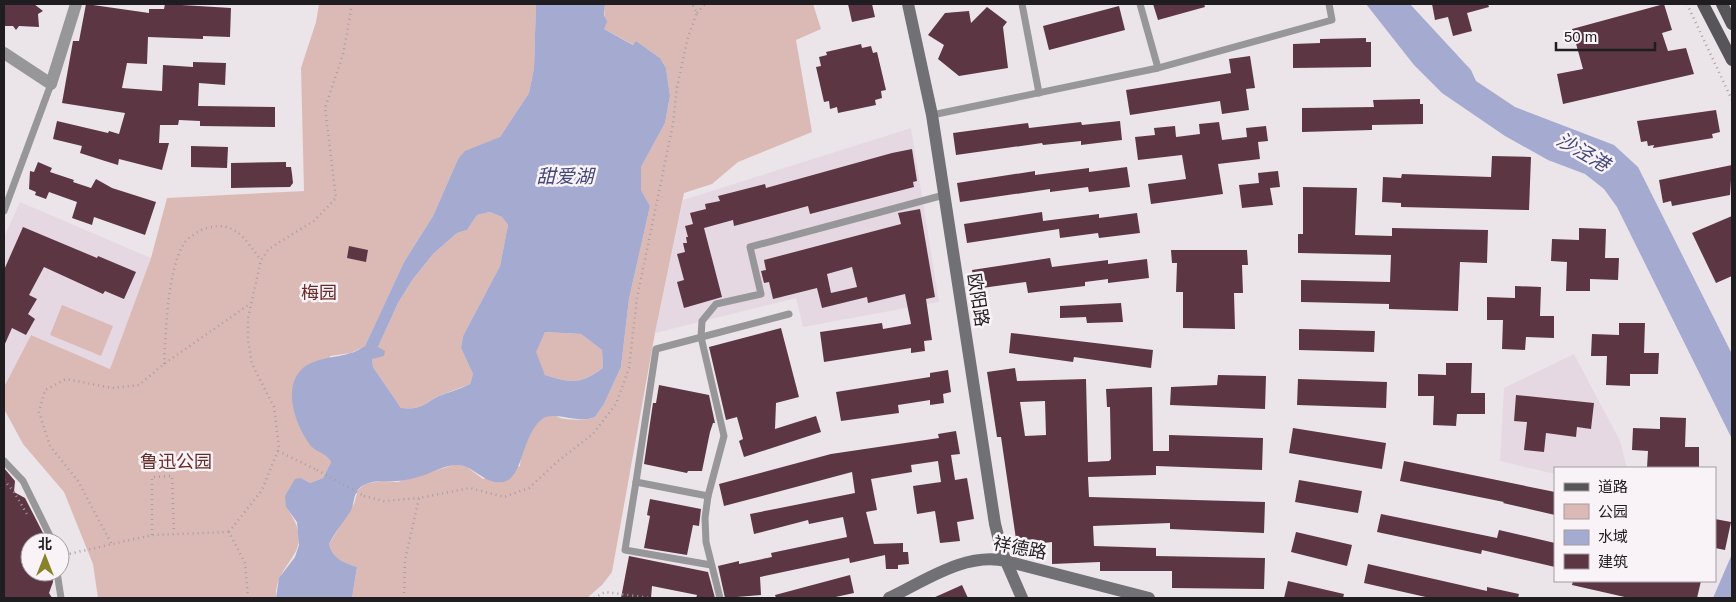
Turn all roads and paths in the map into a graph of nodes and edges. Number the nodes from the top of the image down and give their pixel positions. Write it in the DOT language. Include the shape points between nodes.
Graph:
graph roads {
  1 [pos="76,4"];
  2 [pos="352,4"];
  3 [pos="692,4"];
  4 [pos="705,4"];
  5 [pos="911,4"];
  6 [pos="1022,4"];
  7 [pos="1140,4"];
  8 [pos="1329,4"];
  9 [pos="1687,4"];
  10 [pos="1703,4"];
  11 [pos="1722,4"];
  12 [pos="697,13"];
  13 [pos="1732,24"];
  14 [pos="4,54"];
  15 [pos="1732,60"];
  16 [pos="1158,68"];
  17 [pos="51,84"];
  18 [pos="1039,93"];
  19 [pos="1732,100"];
  20 [pos="932,115"];
  21 [pos="944,195"];
  22 [pos="4,210"];
  23 [pos="261,260"];
  24 [pos="251,303"];
  25 [pos="789,314"];
  26 [pos="702,337"];
  27 [pos="164,364"];
  28 [pos="278,451"];
  29 [pos="4,461"];
  30 [pos="4,480"];
  31 [pos="636,482"];
  32 [pos="708,496"];
  33 [pos="418,498"];
  34 [pos="29,518"];
  35 [pos="48,532"];
  36 [pos="229,532"];
  37 [pos="174,533"];
  38 [pos="152,535"];
  39 [pos="111,543"];
  40 [pos="70,553"];
  41 [pos="1006,561"];
  42 [pos="711,565"];
  43 [pos="59,582"];
  44 [pos="61,598"];
  45 [pos="248,598"];
  46 [pos="404,598"];
  47 [pos="594,598"];
  48 [pos="651,598"];
  49 [pos="720,598"];
  50 [pos="889,598"];
  51 [pos="1022,598"];
  52 [pos="1149,598"];
  1 -- 17 [label="street"];
  2 -- 23 [label="path" via="343,55 325,108 336,198 314,220 273,246"];
  3 -- 12 [label="path"];
  4 -- 12 [label="path"];
  5 -- 20 [label="street, 欧阳路"];
  6 -- 18 [label="lane"];
  7 -- 16 [label="lane"];
  8 -- 16 [label="lane" via="1332,20"];
  9 -- 19 [label="path"];
  10 -- 15 [label="main road"];
  11 -- 13 [label="main road"];
  12 -- 33 [label="path" via="686,46 637,298 629,368 616,404 593,434 529,488 504,497 470,488"];
  14 -- 17 [label="street"];
  16 -- 18 [label="lane"];
  17 -- 22 [label="lane"];
  18 -- 20 [label="lane"];
  20 -- 21 [label="street, 欧阳路"];
  21 -- 26 [label="lane" via="750,247 761,294 716,304 702,321"];
  21 -- 41 [label="street, 欧阳路" via="995,524"];
  23 -- 24 [label="path"];
  23 -- 27 [label="path" via="238,231 220,225 200,230 183,244 171,285"];
  24 -- 27 [label="path"];
  24 -- 28 [label="path" via="248,318 252,364 274,408"];
  25 -- 26 [label="lane"];
  26 -- 31 [label="lane" via="656,349"];
  26 -- 32 [label="lane" via="724,436"];
  27 -- 39 [label="path" via="140,385 112,388 66,379 45,390 39,412 50,446 78,481"];
  28 -- 33 [label="path, bridge" via="364,496 384,502"];
  28 -- 36 [label="path" via="262,490"];
  29 -- 35 [label="lane" via="23,481"];
  30 -- 34 [label="path"];
  31 -- 32 [label="lane"];
  31 -- 42 [label="lane" via="625,550"];
  32 -- 42 [label="lane" via="705,518"];
  33 -- 46 [label="path" via="405,560"];
  36 -- 37 [label="path"];
  36 -- 45 [label="path" via="245,563"];
  37 -- 38 [label="path"];
  37 -- 38 [label="path" via="172,476 152,476"];
  38 -- 39 [label="path"];
  39 -- 40 [label="path"];
  41 -- 50 [label="street, 祥德路" via="985,558 967,562"];
  41 -- 51 [label="street, 欧阳路"];
  41 -- 52 [label="street, 祥德路"];
  42 -- 49 [label="lane"];
  43 -- 44 [label="lane"];
  47 -- 48 [label="path" via="605,592"];
}
